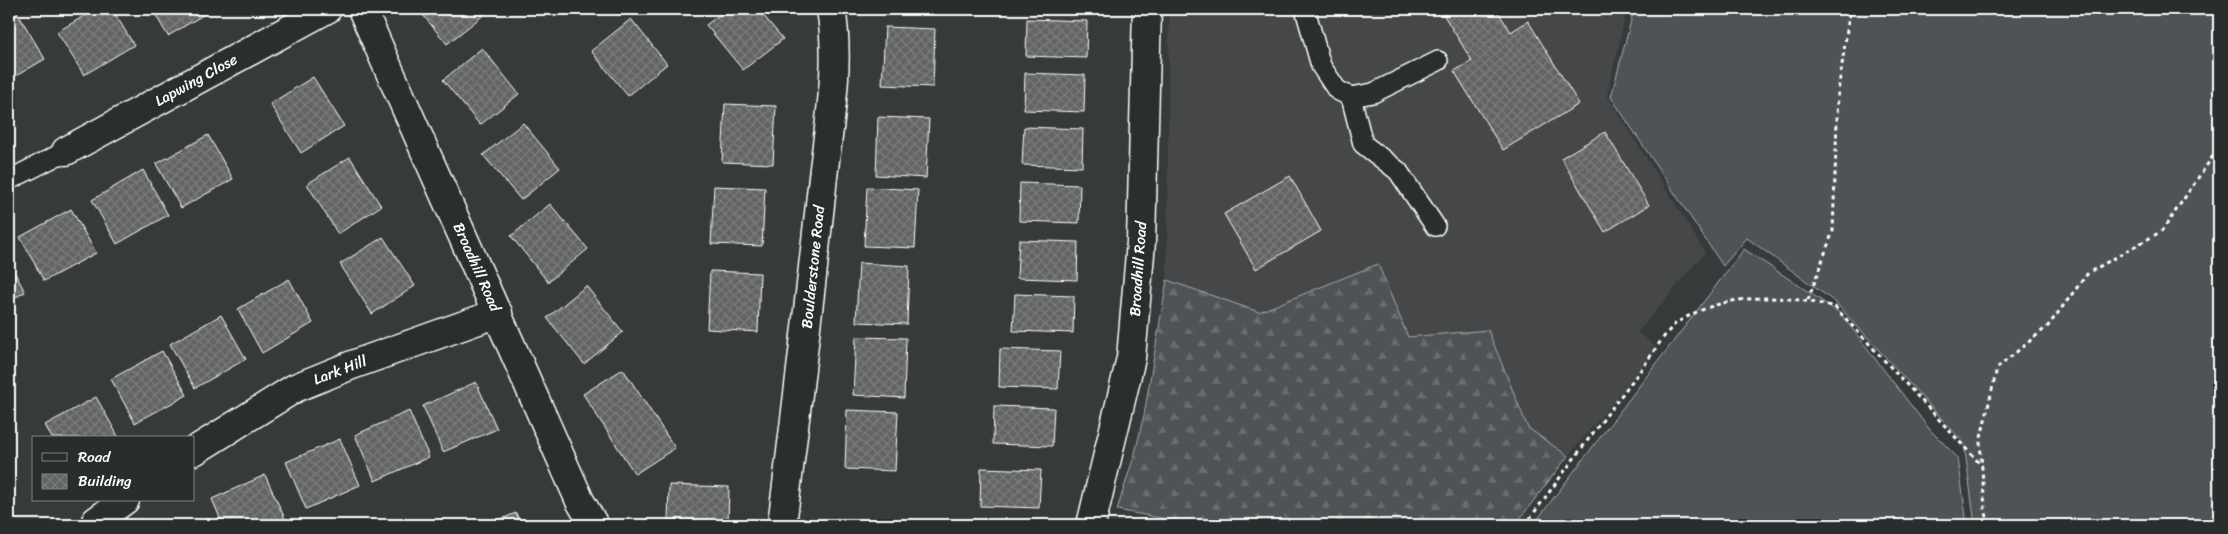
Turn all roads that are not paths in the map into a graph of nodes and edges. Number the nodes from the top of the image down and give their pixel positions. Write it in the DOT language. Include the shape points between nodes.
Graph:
graph roads {
  1 [pos="327,9"];
  2 [pos="362,9"];
  3 [pos="831,9"];
  4 [pos="1147,9"];
  5 [pos="1305,9"];
  6 [pos="1438,61"];
  7 [pos="1351,97"];
  8 [pos="66,151"];
  9 [pos="9,180"];
  10 [pos="1435,226"];
  11 [pos="498,313"];
  12 [pos="195,450"];
  13 [pos="122,502"];
  14 [pos="96,521"];
  15 [pos="594,525"];
  16 [pos="782,525"];
  17 [pos="1091,525"];
  1 -- 8 [label="street, Lapwing Close"];
  2 -- 11 [label="street, Broadhill Road"];
  3 -- 16 [label="street, Boulderstone Road" via="835,28 834,74"];
  4 -- 17 [label="street, Broadhill Road" via="1141,242 1131,358"];
  5 -- 7 [label="lane" via="1321,66 1337,90"];
  6 -- 7 [label="lane" via="1373,93"];
  7 -- 10 [label="lane" via="1363,144 1398,171"];
  8 -- 9 [label="lane"];
  11 -- 12 [label="street, Lark Hill" via="295,388"];
  11 -- 15 [label="street, Broadhill Road" via="580,501"];
  13 -- 14 [label="street"];
}
